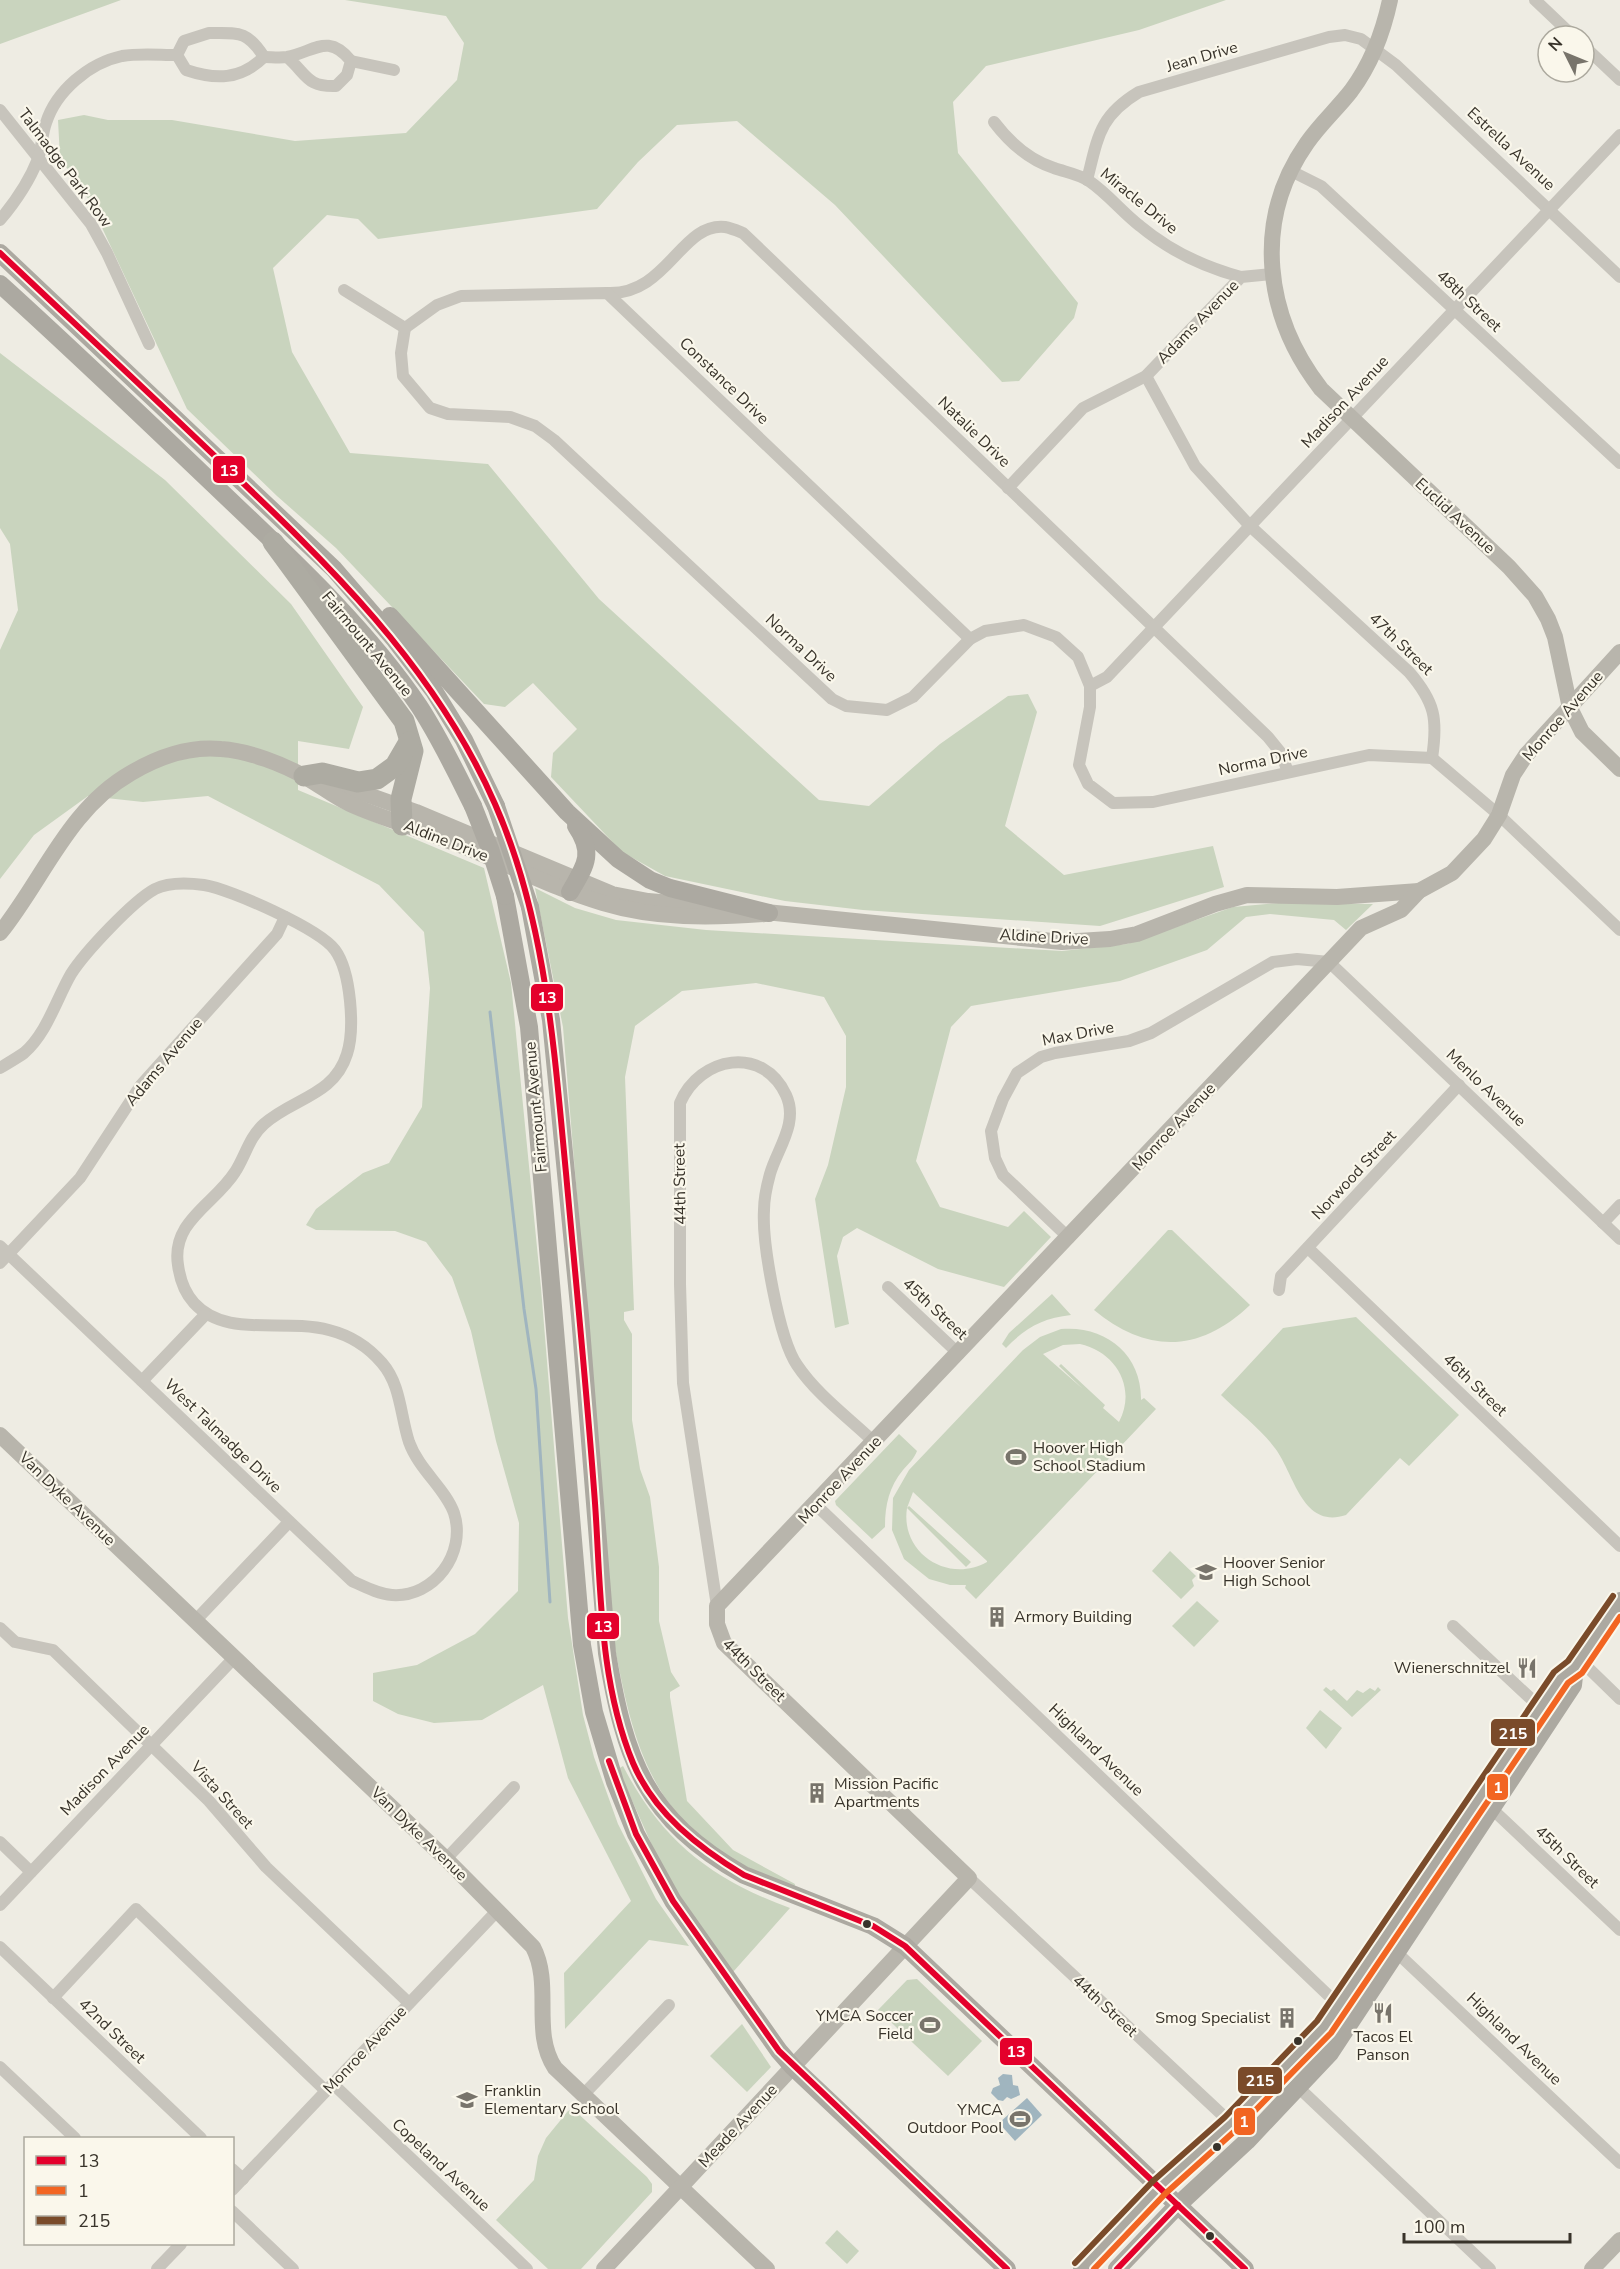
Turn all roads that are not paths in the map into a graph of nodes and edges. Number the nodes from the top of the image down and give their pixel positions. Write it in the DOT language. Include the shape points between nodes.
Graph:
graph roads {
  1 [pos="1390,0"];
  2 [pos="1535,0"];
  3 [pos="1560,24"];
  4 [pos="1376,49"];
  5 [pos="177,55"];
  6 [pos="264,57"];
  7 [pos="287,57"];
  8 [pos="1596,57"];
  9 [pos="351,61"];
  10 [pos="394,70"];
  11 [pos="1620,80"];
  12 [pos="0,110"];
  13 [pos="994,122"];
  14 [pos="1620,135"];
  15 [pos="39,158"];
  16 [pos="1291,171"];
  17 [pos="1087,180"];
  18 [pos="1550,209"];
  19 [pos="0,220"];
  20 [pos="0,237"];
  21 [pos="0,253"];
  22 [pos="1272,274"];
  23 [pos="1241,277"];
  24 [pos="1620,277"];
  25 [pos="0,284"];
  26 [pos="344,290"];
  27 [pos="608,293"];
  28 [pos="1454,310"];
  29 [pos="405,328"];
  30 [pos="149,344"];
  31 [pos="1146,376"];
  32 [pos="1352,419"];
  33 [pos="181,424"];
  34 [pos="1620,463"];
  35 [pos="1008,488"];
  36 [pos="1250,526"];
  37 [pos="273,542"];
  38 [pos="333,569"];
  39 [pos="1155,627"];
  40 [pos="970,639"];
  41 [pos="1620,652"];
  42 [pos="1090,686"];
  43 [pos="1570,708"];
  44 [pos="410,742"];
  45 [pos="1432,758"];
  46 [pos="1620,769"];
  47 [pos="1288,772"];
  48 [pos="304,776"];
  49 [pos="567,812"];
  50 [pos="1499,814"];
  51 [pos="402,816"];
  52 [pos="574,886"];
  53 [pos="1419,891"];
  54 [pos="769,913"];
  55 [pos="285,917"];
  56 [pos="1620,930"];
  57 [pos="0,933"];
  58 [pos="1329,962"];
  59 [pos="0,1068"];
  60 [pos="1459,1086"];
  61 [pos="1620,1205"];
  62 [pos="1603,1223"];
  63 [pos="1069,1238"];
  64 [pos="1620,1239"];
  65 [pos="1308,1248"];
  66 [pos="3,1254"];
  67 [pos="888,1287"];
  68 [pos="1279,1290"];
  69 [pos="205,1315"];
  70 [pos="959,1354"];
  71 [pos="142,1381"];
  72 [pos="0,1435"];
  73 [pos="875,1443"];
  74 [pos="816,1505"];
  75 [pos="289,1522"];
  76 [pos="1620,1546"];
  77 [pos="1620,1601"];
  78 [pos="717,1606"];
  79 [pos="195,1621"];
  80 [pos="1453,1626"];
  81 [pos="0,1628"];
  82 [pos="234,1658"];
  83 [pos="1578,1664"];
  84 [pos="1620,1699"];
  85 [pos="1545,1713"];
  86 [pos="152,1744"];
  87 [pos="514,1787"];
  88 [pos="1486,1802"];
  89 [pos="0,1842"];
  90 [pos="446,1859"];
  91 [pos="31,1872"];
  92 [pos="969,1878"];
  93 [pos="0,1905"];
  94 [pos="497,1911"];
  95 [pos="1620,1930"];
  96 [pos="906,1946"];
  97 [pos="1389,1946"];
  98 [pos="0,1947"];
  99 [pos="53,1998"];
  100 [pos="409,2003"];
  101 [pos="1340,2004"];
  102 [pos="669,2005"];
  103 [pos="1356,2015"];
  104 [pos="1300,2054"];
  105 [pos="0,2067"];
  106 [pos="793,2067"];
  107 [pos="329,2088"];
  108 [pos="1299,2088"];
  109 [pos="584,2094"];
  110 [pos="1231,2123"];
  111 [pos="73,2137"];
  112 [pos="199,2137"];
  113 [pos="1222,2163"];
  114 [pos="1620,2163"];
  115 [pos="234,2171"];
  116 [pos="243,2179"];
  117 [pos="681,2187"];
  118 [pos="1160,2187"];
  119 [pos="234,2188"];
  120 [pos="1178,2205"];
  121 [pos="234,2213"];
  122 [pos="1620,2240"];
  123 [pos="181,2245"];
  124 [pos="157,2269"];
  125 [pos="293,2269"];
  126 [pos="528,2269"];
  127 [pos="604,2269"];
  128 [pos="767,2269"];
  129 [pos="1008,2269"];
  130 [pos="1082,2269"];
  131 [pos="1117,2269"];
  132 [pos="1245,2269"];
  133 [pos="1490,2269"];
  134 [pos="1592,2269"];
  1 -- 4 [label="street"];
  2 -- 3 [label="street"];
  4 -- 16 [label="street" via="1361,76 1315,131"];
  4 -- 17 [label="street, Jean Drive" via="1353,37 1329,36 1139,93 1119,104 1106,120 1097,137"];
  4 -- 18 [label="street, Estrella Avenue" via="1412,78"];
  5 -- 6 [label="street" via="186,70 207,76 242,75"];
  5 -- 6 [label="street" via="184,41 199,34 227,33 244,34"];
  5 -- 15 [label="street" via="122,56 95,66 73,82 46,122"];
  6 -- 7 [label="street"];
  7 -- 9 [label="street" via="324,45 335,47"];
  7 -- 9 [label="street" via="307,80 319,87 336,87 347,75"];
  8 -- 11 [label="street"];
  9 -- 10 [label="street"];
  12 -- 15 [label="street, Talmadge Park Row"];
  13 -- 17 [label="street, Miracle Drive" via="1022,152"];
  14 -- 18 [label="street, Madison Avenue"];
  15 -- 19 [label="street" via="21,196"];
  15 -- 30 [label="street, Talmadge Park Row" via="91,224"];
  16 -- 22 [label="street" via="1273,232"];
  16 -- 28 [label="street, 48th Street" via="1321,186"];
  17 -- 23 [label="street, Miracle Drive" via="1141,228 1175,251 1215,270"];
  18 -- 24 [label="street, Estrella Avenue"];
  18 -- 28 [label="street, Madison Avenue"];
  20 -- 33 [label="main road" via="168,397"];
  21 -- 33 [label="main road, Fairmount Avenue"];
  22 -- 23 [label="street, Adams Avenue"];
  22 -- 32 [label="street, Euclid Avenue" via="1293,349 1321,389"];
  23 -- 31 [label="street, Adams Avenue"];
  25 -- 37 [label="main road, Fairmount Avenue"];
  26 -- 29 [label="street"];
  27 -- 29 [label="street" via="461,296 437,305"];
  27 -- 35 [label="street, Natalie Drive" via="640,288 702,232 724,227 743,233"];
  27 -- 40 [label="street, Constance Drive"];
  28 -- 32 [label="street, Madison Avenue"];
  28 -- 34 [label="street, 48th Street"];
  29 -- 40 [label="street, Norma Drive" via="400,353 403,376 430,408 448,414 510,417 535,426 832,699 846,706 887,710 913,697"];
  31 -- 35 [label="street, Adams Avenue" via="1083,408"];
  31 -- 36 [label="street, 47th Street" via="1195,466"];
  32 -- 36 [label="street, Madison Avenue"];
  32 -- 43 [label="street, Euclid Avenue" via="1535,596 1556,637"];
  33 -- 38 [label="main road, Fairmount Avenue"];
  35 -- 39 [label="street, Natalie Drive"];
  36 -- 39 [label="street, Madison Avenue"];
  36 -- 45 [label="street, 47th Street" via="1426,692 1435,737"];
  37 -- 44 [label="highway" via="399,712"];
  37 -- 106 [label="main road, Fairmount Avenue, bridge" via="378,651 419,706 473,806 490,849 505,896 529,1027 582,1645 594,1712 615,1782 654,1868 673,1901"];
  38 -- 49 [label="main road" via="356,584 391,617"];
  38 -- 96 [label="main road, Fairmount Avenue, bridge" via="434,691 464,740 496,806 530,907 551,1020 607,1653 616,1707 635,1768 663,1810 727,1865 873,1926"];
  39 -- 42 [label="street, Madison Avenue" via="1107,677"];
  39 -- 47 [label="street, Natalie Drive" via="1268,737 1281,753"];
  40 -- 42 [label="street, Norma Drive" via="985,631 1024,624 1056,637 1078,657"];
  41 -- 43 [label="street, Monroe Avenue"];
  42 -- 47 [label="street, Norma Drive" via="1079,765 1088,784 1113,803 1153,802"];
  43 -- 46 [label="street, Euclid Avenue" via="1582,732"];
  43 -- 50 [label="street, Monroe Avenue" via="1526,755"];
  44 -- 48 [label="highway" via="395,766 377,779 358,782 322,773"];
  44 -- 51 [label="highway" via="413,752"];
  45 -- 47 [label="street, Norma Drive" via="1369,755"];
  45 -- 50 [label="street"];
  48 -- 51 [label="street, Aldine Drive" via="342,786"];
  48 -- 57 [label="street, Aldine Drive" via="257,756 222,749 161,757 129,774 81,816"];
  49 -- 52 [label="main road" via="587,846 586,861"];
  49 -- 54 [label="main road" via="618,859 650,880"];
  50 -- 53 [label="street, Monroe Avenue" via="1484,839 1452,873"];
  50 -- 56 [label="street"];
  51 -- 52 [label="street, Aldine Drive"];
  52 -- 54 [label="street, Aldine Drive" via="603,903 646,913 723,917"];
  53 -- 54 [label="street, Aldine Drive" via="1337,897 1247,895 1137,934 1062,942"];
  53 -- 58 [label="street, Monroe Avenue" via="1401,910 1361,928"];
  55 -- 59 [label="street" via="207,885 180,883 157,888 133,905 74,969 45,1028 25,1052"];
  55 -- 66 [label="street, Adams Avenue" via="277,934 141,1085 80,1178"];
  55 -- 69 [label="street" via="326,940 343,965 348,982 348,1053 334,1080 321,1092 277,1114 258,1130 235,1172 185,1227 177,1259 180,1282"];
  58 -- 60 [label="street, Menlo Avenue"];
  58 -- 63 [label="street, Monroe Avenue"];
  58 -- 63 [label="street, Max Drive" via="1297,959 1273,963 1152,1033 1041,1057 1017,1073 991,1131 995,1158 1003,1176"];
  60 -- 62 [label="street, Menlo Avenue"];
  60 -- 65 [label="street, Norwood Street"];
  61 -- 62 [label="street"];
  62 -- 64 [label="street, Menlo Avenue"];
  63 -- 70 [label="street, Monroe Avenue"];
  65 -- 68 [label="street, Norwood Street" via="1281,1276"];
  65 -- 76 [label="street, 46th Street"];
  66 -- 71 [label="street, West Talmadge Drive"];
  67 -- 70 [label="street, 45th Street"];
  69 -- 71 [label="street"];
  69 -- 75 [label="street, West Talmadge Drive" via="240,1324 328,1328 364,1346 385,1365 396,1385 409,1441 420,1464 445,1496 457,1533 446,1568 434,1583 419,1591 388,1595 352,1581"];
  70 -- 73 [label="street, Monroe Avenue"];
  71 -- 75 [label="street, West Talmadge Drive"];
  72 -- 79 [label="street, Van Dyke Avenue"];
  73 -- 74 [label="street, Monroe Avenue"];
  73 -- 78 [label="street, 44th Street" via="796,1365 786,1340 765,1243 764,1209 771,1173 788,1130 787,1096 768,1072 750,1064 720,1065 700,1074 685,1092 679,1114 683,1383"];
  74 -- 78 [label="street, Monroe Avenue"];
  74 -- 101 [label="street, Highland Avenue"];
  75 -- 79 [label="street"];
  77 -- 83 [label="main road"];
  78 -- 92 [label="street, 44th Street" via="717,1624 724,1643"];
  79 -- 82 [label="street, Van Dyke Avenue"];
  80 -- 85 [label="street"];
  81 -- 86 [label="street, Vista Street" via="15,1642 53,1650"];
  82 -- 86 [label="street, Madison Avenue"];
  82 -- 90 [label="street, Van Dyke Avenue"];
  83 -- 84 [label="street"];
  83 -- 85 [label="main road" via="1560,1677"];
  85 -- 88 [label="main road"];
  86 -- 91 [label="street, Madison Avenue"];
  86 -- 100 [label="street, Vista Street" via="209,1801 266,1867"];
  87 -- 90 [label="street"];
  88 -- 95 [label="street, 45th Street"];
  88 -- 97 [label="main road"];
  88 -- 97 [label="main road" via="1466,1833 1465,1847"];
  89 -- 91 [label="street"];
  90 -- 94 [label="street, Van Dyke Avenue"];
  91 -- 93 [label="street, Madison Avenue"];
  92 -- 96 [label="street, Meade Avenue"];
  92 -- 110 [label="street, 44th Street"];
  94 -- 100 [label="street, Monroe Avenue"];
  94 -- 109 [label="street, Van Dyke Avenue" via="533,1947 540,1960 547,2056"];
  96 -- 106 [label="street, Meade Avenue"];
  96 -- 118 [label="main road, Fairmount Avenue"];
  97 -- 101 [label="main road"];
  97 -- 103 [label="main road"];
  97 -- 114 [label="street, Highland Avenue"];
  98 -- 99 [label="street, 42nd Street"];
  99 -- 107 [label="street, Copeland Avenue" via="136,1909"];
  99 -- 112 [label="street, 42nd Street"];
  100 -- 107 [label="street, Monroe Avenue"];
  101 -- 103 [label="street, Highland Avenue"];
  101 -- 104 [label="main road"];
  102 -- 109 [label="street"];
  103 -- 108 [label="main road"];
  104 -- 108 [label="main road" via="1294,2079"];
  104 -- 110 [label="main road"];
  105 -- 111 [label="street"];
  106 -- 117 [label="street, Meade Avenue"];
  106 -- 129 [label="main road, Fairmount Avenue"];
  107 -- 116 [label="street, Monroe Avenue"];
  107 -- 126 [label="street, Copeland Avenue"];
  108 -- 113 [label="main road"];
  108 -- 133 [label="street"];
  109 -- 117 [label="street, Van Dyke Avenue"];
  110 -- 113 [label="main road" via="1237,2133 1222,2150"];
  110 -- 118 [label="main road"];
  113 -- 120 [label="main road"];
  115 -- 116 [label="street"];
  116 -- 119 [label="street, Monroe Avenue"];
  117 -- 127 [label="street, Meade Avenue"];
  117 -- 128 [label="street, Van Dyke Avenue"];
  118 -- 120 [label="main road, Fairmount Avenue"];
  118 -- 130 [label="main road"];
  120 -- 131 [label="main road"];
  120 -- 132 [label="main road, Fairmount Avenue"];
  121 -- 125 [label="street"];
  122 -- 134 [label="street"];
  123 -- 124 [label="street"];
}
